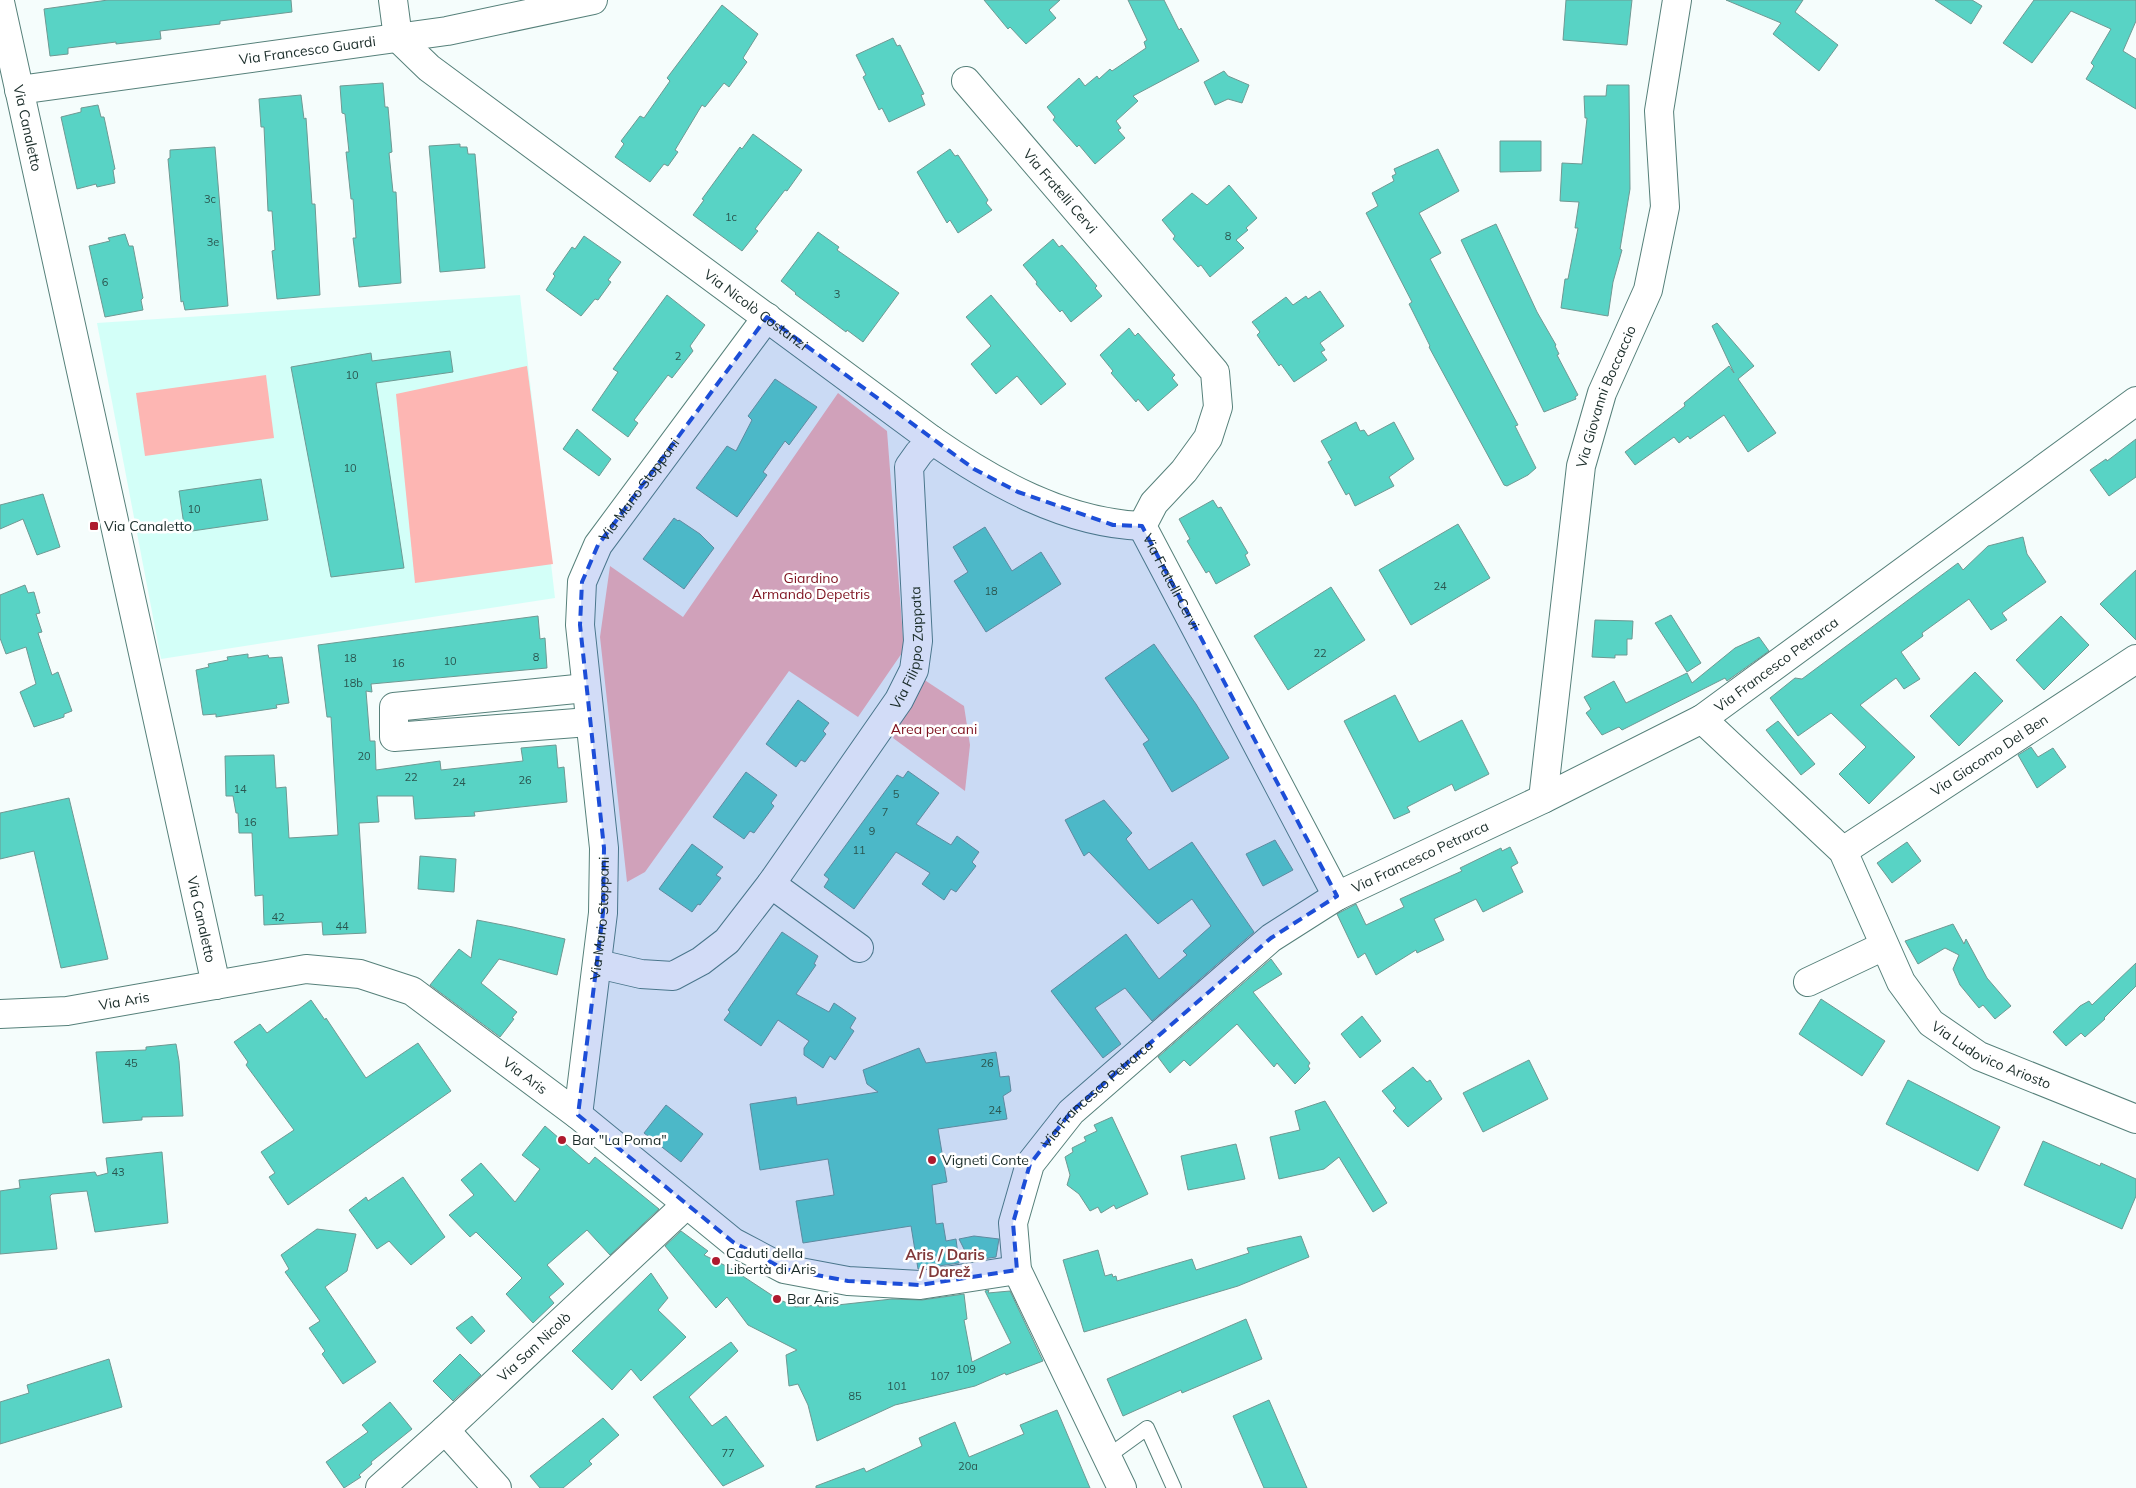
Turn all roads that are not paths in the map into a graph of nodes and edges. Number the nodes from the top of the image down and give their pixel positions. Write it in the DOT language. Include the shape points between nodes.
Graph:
graph roads {
  1 [pos="393,0"];
  2 [pos="593,0"];
  3 [pos="0,2"];
  4 [pos="1677,4"];
  5 [pos="398,38"];
  6 [pos="966,81"];
  7 [pos="19,90"];
  8 [pos="767,318"];
  9 [pos="2136,401"];
  10 [pos="932,440"];
  11 [pos="1142,526"];
  12 [pos="2136,659"];
  13 [pos="586,688"];
  14 [pos="1702,719"];
  15 [pos="589,722"];
  16 [pos="1543,799"];
  17 [pos="1843,851"];
  18 [pos="771,884"];
  19 [pos="1337,896"];
  20 [pos="1884,946"];
  21 [pos="859,948"];
  22 [pos="598,964"];
  23 [pos="1808,982"];
  24 [pos="216,985"];
  25 [pos="0,1014"];
  26 [pos="578,1115"];
  27 [pos="2136,1119"];
  28 [pos="686,1205"];
  29 [pos="1017,1270"];
  30 [pos="445,1430"];
  31 [pos="1107,1457"];
  32 [pos="380,1488"];
  33 [pos="497,1488"];
  34 [pos="1122,1488"];
  35 [pos="1174,1488"];
  1 -- 5 [label="street"];
  2 -- 5 [label="street, Via Francesco Guardi" via="447,31"];
  3 -- 7 [label="street, Via Canaletto"];
  4 -- 16 [label="street, Via Giovanni Boccaccio" via="1659,111 1665,206 1648,290 1602,392 1581,466"];
  5 -- 7 [label="street, Via Francesco Guardi"];
  5 -- 8 [label="street, Via Nicolò Costanzi" via="429,68"];
  6 -- 11 [label="street, Via Fratelli Cervi" via="1215,372 1218,407 1208,438 1184,471 1154,503"];
  7 -- 24 [label="street, Via Canaletto"];
  8 -- 10 [label="street, Via Nicolò Costanzi"];
  8 -- 13 [label="street, Via Mario Stoppani" via="598,545 582,582 580,625"];
  9 -- 14 [label="street, Via Francesco Petrarca"];
  10 -- 11 [label="street, Via Nicolò Costanzi" via="974,469 1018,492 1113,525"];
  10 -- 18 [label="street, Via Filippo Zappata" via="909,467 918,641 914,670 899,700"];
  11 -- 19 [label="street, Via Fratelli Cervi"];
  12 -- 17 [label="street, Via Giacomo Del Ben"];
  13 -- 15 [label="street, Via Mario Stoppani"];
  13 -- 15 [label="street" via="394,707 394,736"];
  14 -- 16 [label="street, Via Francesco Petrarca"];
  14 -- 17 [label="street, Via Ludovico Ariosto"];
  15 -- 22 [label="street, Via Mario Stoppani" via="604,848"];
  16 -- 19 [label="street, Via Francesco Petrarca"];
  17 -- 20 [label="street, Via Ludovico Ariosto"];
  18 -- 21 [label="street"];
  18 -- 22 [label="street, Via Filippo Zappata" via="727,941 701,961 673,976 640,974"];
  19 -- 29 [label="street, Via Francesco Petrarca" via="1270,938 1071,1112 1030,1164 1013,1223"];
  20 -- 23 [label="street"];
  20 -- 27 [label="street, Via Ludovico Ariosto" via="1901,982 1931,1023 1979,1056"];
  22 -- 26 [label="street, Via Mario Stoppani"];
  24 -- 25 [label="street, Via Aris" via="67,1011"];
  24 -- 26 [label="street, Via Aris" via="306,969 360,974 412,991"];
  26 -- 28 [label="street, Via Aris"];
  28 -- 29 [label="street, Via Aris" via="733,1242 784,1269 848,1281 920,1286"];
  28 -- 30 [label="street, Via San Nicolò"];
  29 -- 31 [label="street, Via Francesco Petrarca"];
  30 -- 32 [label="street, Via San Nicolò"];
  30 -- 33 [label="street"];
  31 -- 34 [label="street, Via Francesco Petrarca"];
  31 -- 35 [label="lane" via="1147,1428"];
}
